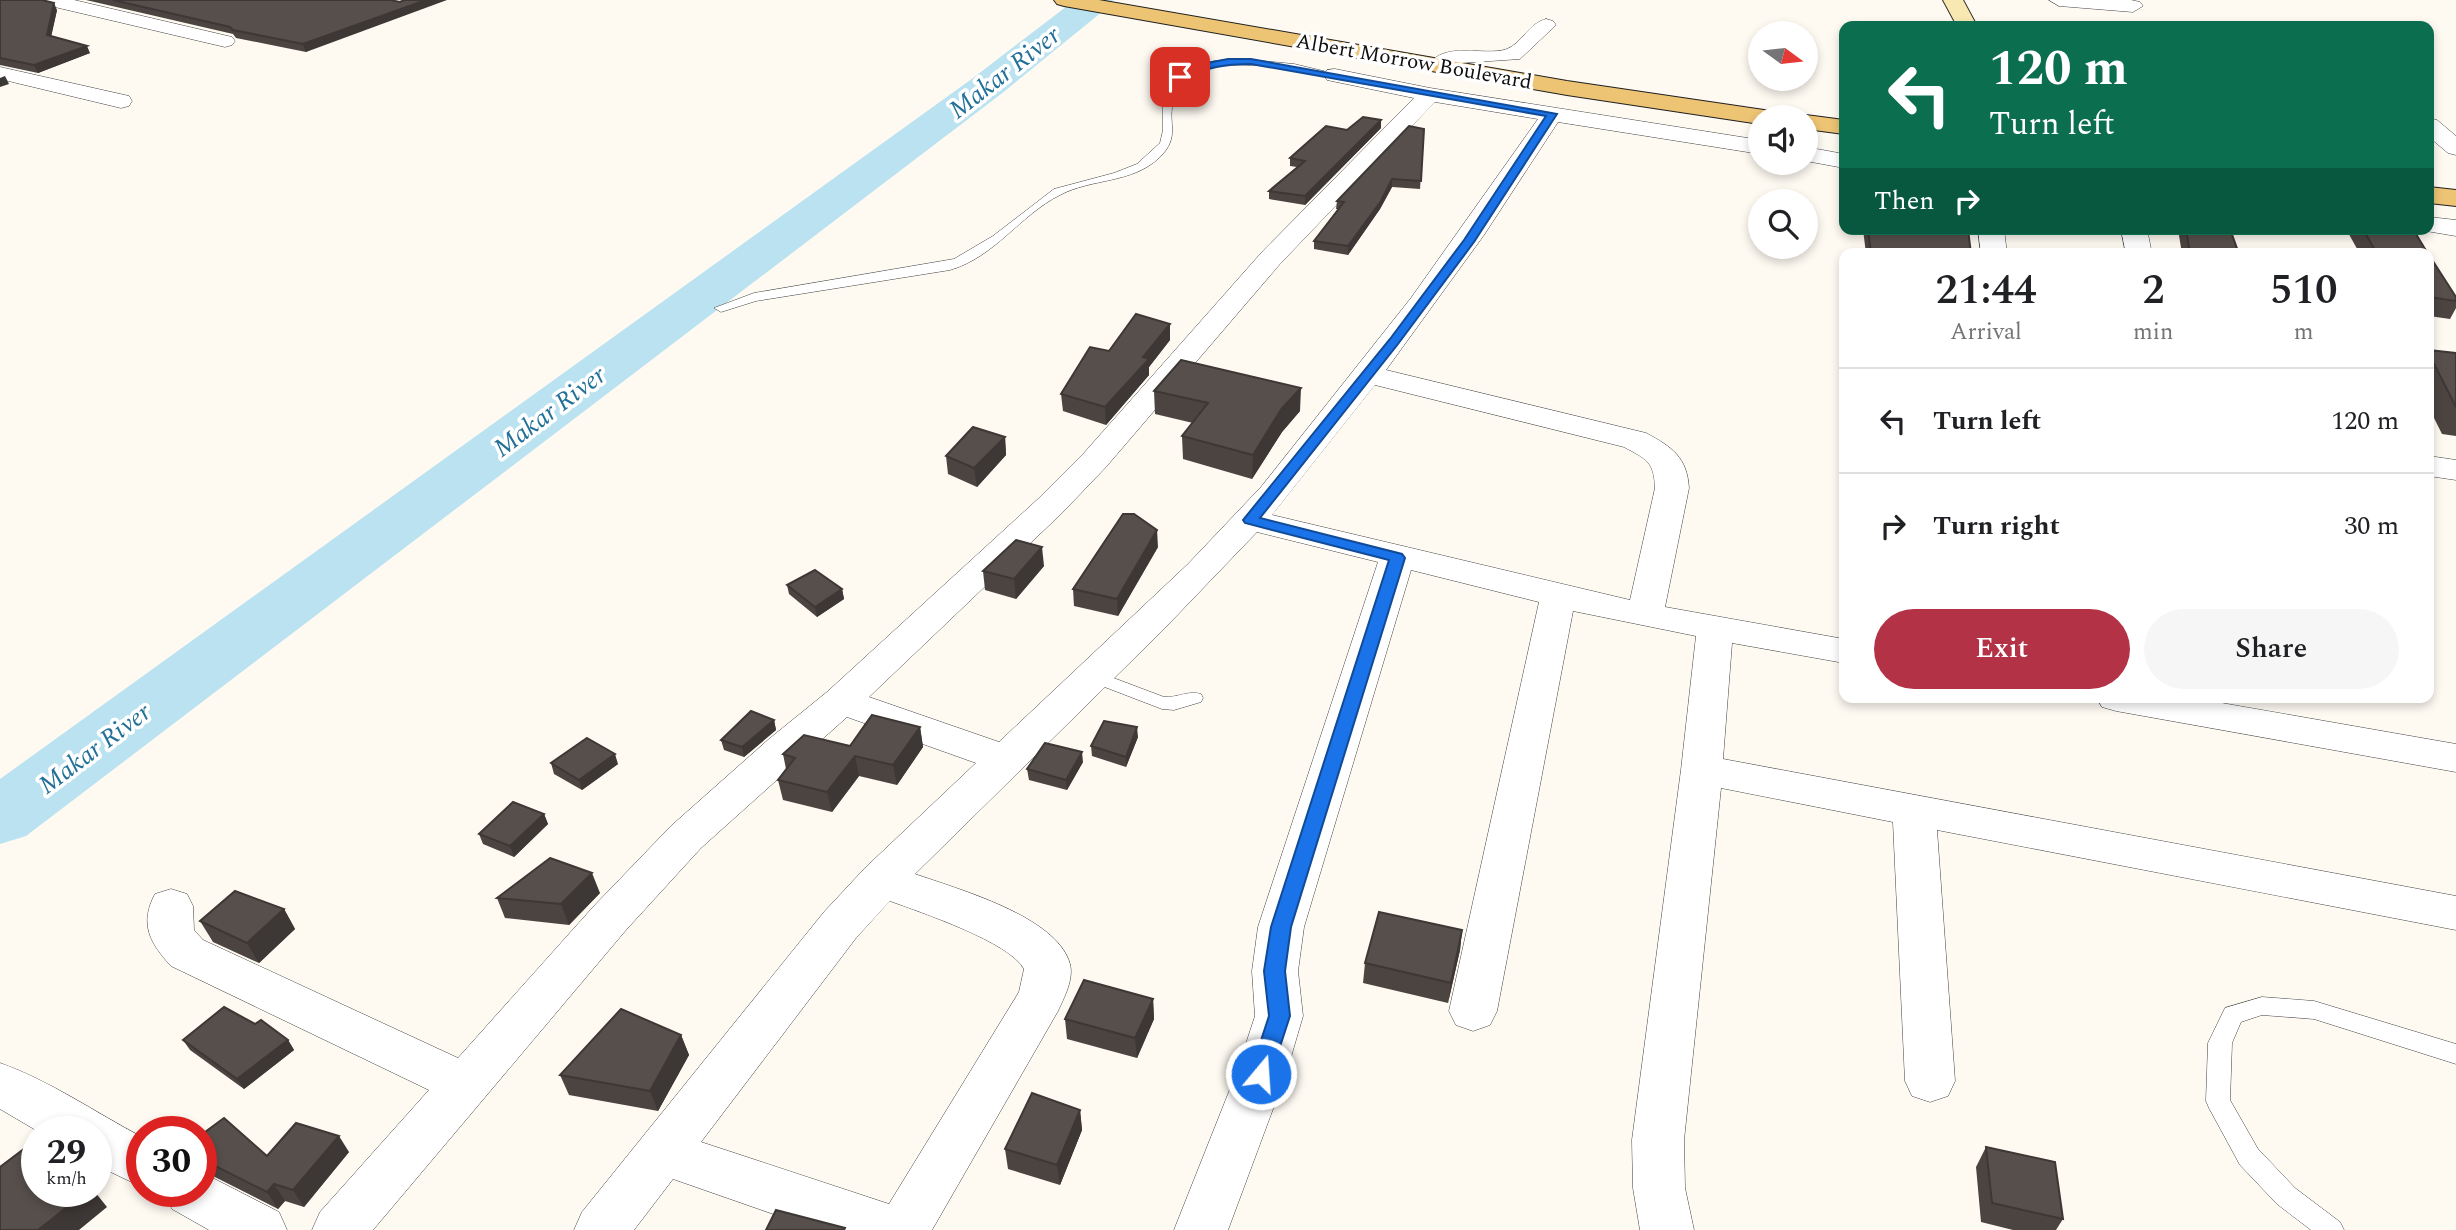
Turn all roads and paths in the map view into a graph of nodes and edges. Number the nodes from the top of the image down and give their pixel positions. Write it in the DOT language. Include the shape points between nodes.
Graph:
graph roads {
  1 [pos="49,0"];
  2 [pos="1064,0"];
  3 [pos="1953,0"];
  4 [pos="2059,0"];
  5 [pos="2133,6"];
  6 [pos="1964,21"];
  7 [pos="1546,26"];
  8 [pos="225,41"];
  9 [pos="0,73"];
  10 [pos="1335,75"];
  11 [pos="1435,80"];
  12 [pos="121,101"];
  13 [pos="1552,114"];
  14 [pos="1748,115"];
  15 [pos="1818,124"];
  16 [pos="1839,126"];
  17 [pos="2434,129"];
  18 [pos="1748,145"];
  19 [pos="2456,148"];
  20 [pos="1818,156"];
  21 [pos="1839,160"];
  22 [pos="2434,196"];
  23 [pos="2456,198"];
  24 [pos="2434,226"];
  25 [pos="2456,228"];
  26 [pos="721,308"];
  27 [pos="1368,374"];
  28 [pos="2434,467"];
  29 [pos="2456,470"];
  30 [pos="1251,520"];
  31 [pos="1397,558"];
  32 [pos="1558,596"];
  33 [pos="1645,615"];
  34 [pos="1715,628"];
  35 [pos="1839,649"];
  36 [pos="1095,677"];
  37 [pos="1194,698"];
  38 [pos="841,701"];
  39 [pos="2144,703"];
  40 [pos="2456,758"];
  41 [pos="1006,759"];
  42 [pos="1702,770"];
  43 [pos="1914,811"];
  44 [pos="881,880"];
  45 [pos="171,906"];
  46 [pos="2456,913"];
  47 [pos="1472,1011"];
  48 [pos="2456,1054"];
  49 [pos="1930,1081"];
  50 [pos="0,1084"];
  51 [pos="467,1085"];
  52 [pos="56,1116"];
  53 [pos="663,1152"];
  54 [pos="217,1206"];
  55 [pos="260,1230"];
  56 [pos="339,1230"];
  57 [pos="601,1230"];
  58 [pos="891,1230"];
  59 [pos="903,1230"];
  60 [pos="1201,1230"];
  61 [pos="1667,1230"];
  62 [pos="2332,1230"];
  1 -- 8 [label="street"];
  2 -- 11 [label="main road, Albert Morrow Boulevard" via="1382,55"];
  3 -- 6 [label="street"];
  4 -- 5 [label="street"];
  7 -- 11 [label="street" via="1513,55 1458,57"];
  9 -- 12 [label="street"];
  10 -- 11 [label="street"];
  10 -- 26 [label="lane" via="1251,62 1199,67 1173,86 1168,102 1171,127 1154,156 1124,176 1057,191 975,255 950,266 754,297"];
  11 -- 13 [label="street"];
  11 -- 14 [label="main road, Albert Morrow Boulevard" via="1567,88"];
  11 -- 38 [label="street" via="1271,258 1095,460"];
  13 -- 18 [label="street"];
  13 -- 27 [label="street" via="1468,242"];
  15 -- 16 [label="main road"];
  17 -- 19 [label="street"];
  20 -- 21 [label="street"];
  22 -- 23 [label="main road"];
  24 -- 25 [label="street"];
  27 -- 30 [label="street"];
  27 -- 33 [label="street" via="1570,422 1635,440 1656,451 1671,469 1672,488"];
  28 -- 29 [label="street"];
  30 -- 31 [label="street"];
  30 -- 36 [label="street"];
  31 -- 32 [label="street"];
  31 -- 60 [label="street" via="1281,927 1275,971 1279,1016"];
  32 -- 33 [label="street"];
  32 -- 47 [label="street"];
  33 -- 34 [label="street"];
  34 -- 35 [label="street"];
  34 -- 42 [label="street"];
  36 -- 37 [label="lane" via="1162,703"];
  36 -- 41 [label="street"];
  38 -- 41 [label="street"];
  38 -- 51 [label="street" via="686,837"];
  39 -- 40 [label="street"];
  41 -- 44 [label="street"];
  42 -- 43 [label="street"];
  42 -- 61 [label="street" via="1658,1140 1659,1188"];
  43 -- 46 [label="street"];
  43 -- 49 [label="street"];
  44 -- 53 [label="street" via="840,925"];
  44 -- 59 [label="street" via="993,923 1028,943 1045,959 1048,974 1041,997"];
  45 -- 51 [label="street" via="171,936 187,953"];
  48 -- 62 [label="lane" via="2314,1010 2262,1006 2233,1015 2220,1043 2218,1101 2249,1157 2286,1196"];
  50 -- 52 [label="street"];
  51 -- 56 [label="street"];
  53 -- 57 [label="street"];
  53 -- 58 [label="street"];
  54 -- 55 [label="street"];
}
